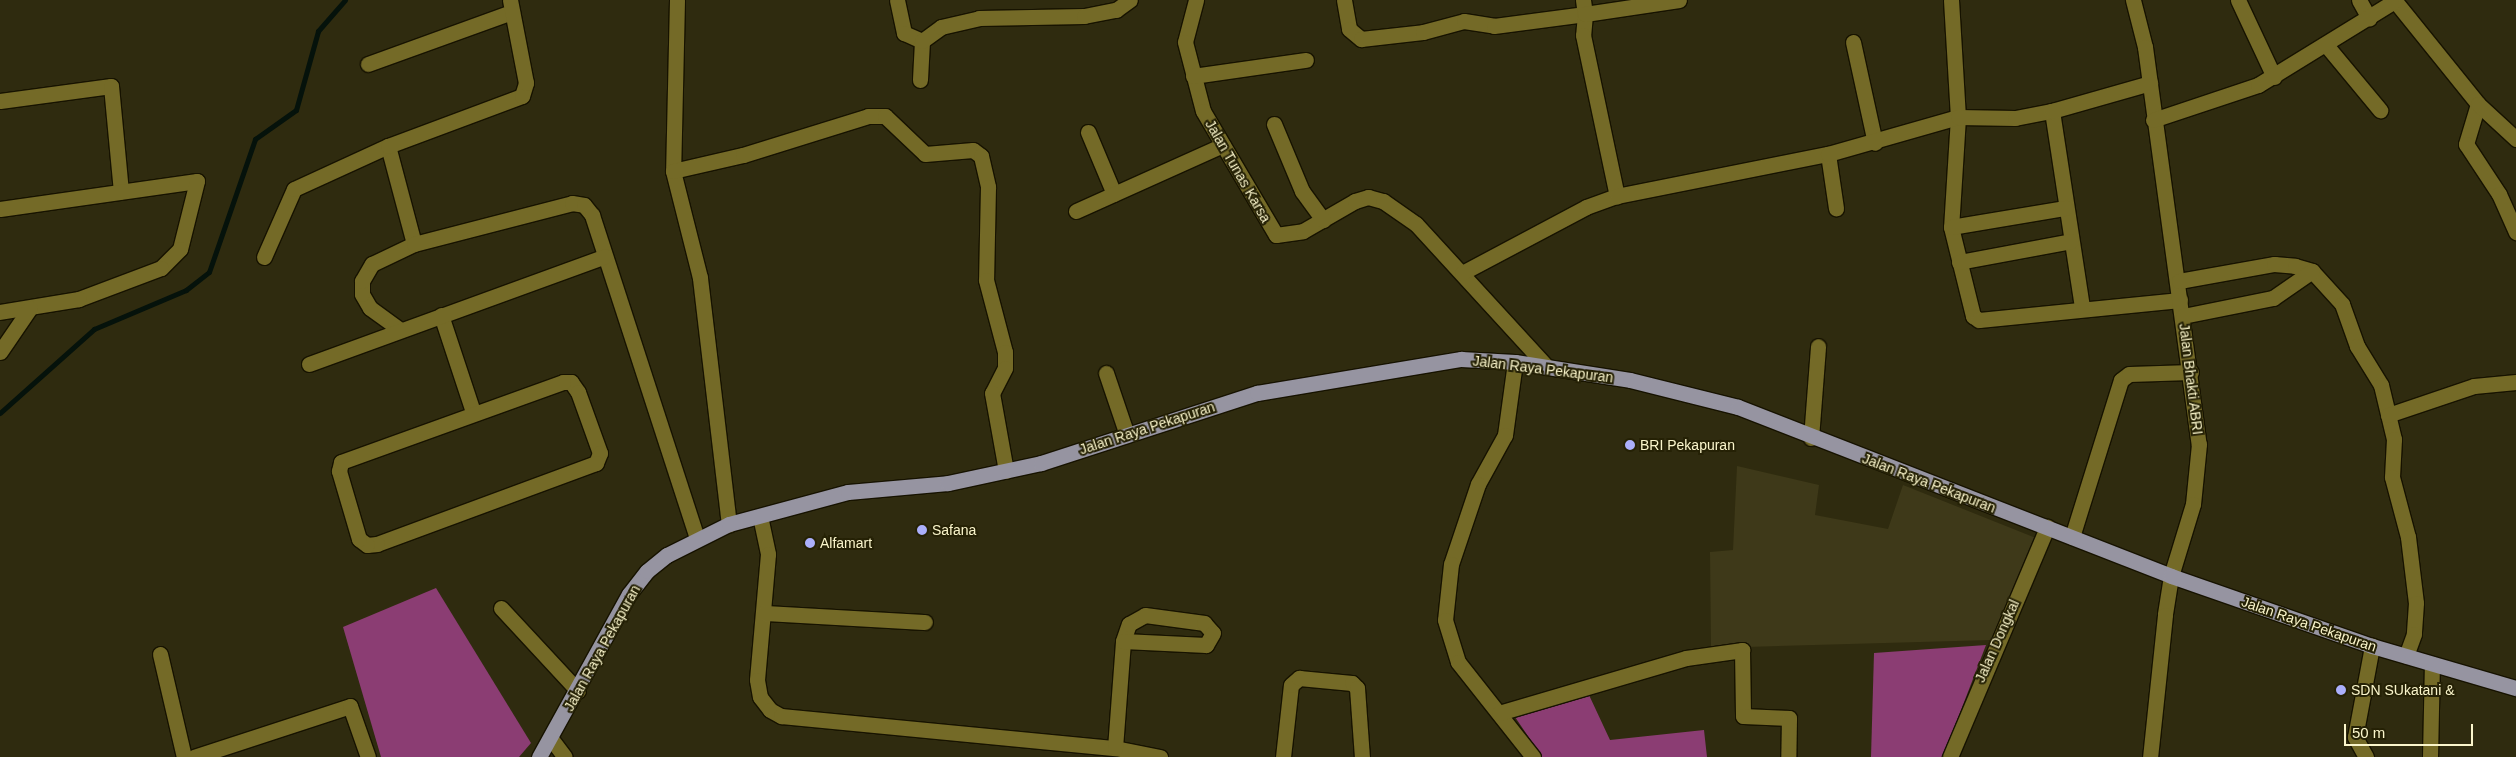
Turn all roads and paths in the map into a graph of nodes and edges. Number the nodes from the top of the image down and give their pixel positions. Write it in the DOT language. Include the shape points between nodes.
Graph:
graph roads {
  1 [pos="677,0"];
  2 [pos="897,0"];
  3 [pos="1130,0"];
  4 [pos="1196,0"];
  5 [pos="1344,0"];
  6 [pos="1679,0"];
  7 [pos="1951,0"];
  8 [pos="2133,0"];
  9 [pos="2238,0"];
  10 [pos="2359,0"];
  11 [pos="2395,0"];
  12 [pos="511,6"];
  13 [pos="1584,7"];
  14 [pos="2369,18"];
  15 [pos="922,41"];
  16 [pos="1853,42"];
  17 [pos="2326,45"];
  18 [pos="1306,60"];
  19 [pos="368,64"];
  20 [pos="1193,76"];
  21 [pos="2274,77"];
  22 [pos="920,80"];
  23 [pos="2150,83"];
  24 [pos="0,101"];
  25 [pos="2478,104"];
  26 [pos="2380,110"];
  27 [pos="2052,111"];
  28 [pos="1958,118"];
  29 [pos="2153,120"];
  30 [pos="1274,124"];
  31 [pos="1088,132"];
  32 [pos="2516,139"];
  33 [pos="1876,143"];
  34 [pos="1223,144"];
  35 [pos="388,146"];
  36 [pos="1828,154"];
  37 [pos="673,171"];
  38 [pos="121,192"];
  39 [pos="1114,194"];
  40 [pos="1617,196"];
  41 [pos="1836,208"];
  42 [pos="2064,208"];
  43 [pos="0,209"];
  44 [pos="1076,211"];
  45 [pos="1323,220"];
  46 [pos="1951,226"];
  47 [pos="2516,232"];
  48 [pos="2071,241"];
  49 [pos="414,244"];
  50 [pos="605,256"];
  51 [pos="264,257"];
  52 [pos="1959,262"];
  53 [pos="2312,271"];
  54 [pos="1462,274"];
  55 [pos="2179,281"];
  56 [pos="2180,300"];
  57 [pos="30,308"];
  58 [pos="2082,308"];
  59 [pos="0,312"];
  60 [pos="441,315"];
  61 [pos="2183,316"];
  62 [pos="399,329"];
  63 [pos="1818,346"];
  64 [pos="0,352"];
  65 [pos="1515,362"];
  66 [pos="309,364"];
  67 [pos="1546,366"];
  68 [pos="2192,372"];
  69 [pos="1106,373"];
  70 [pos="2516,382"];
  71 [pos="473,412"];
  72 [pos="2388,415"];
  73 [pos="1127,435"];
  74 [pos="1811,438"];
  75 [pos="1006,472"];
  76 [pos="760,516"];
  77 [pos="729,524"];
  78 [pos="2046,527"];
  79 [pos="2072,536"];
  80 [pos="697,538"];
  81 [pos="2171,576"];
  82 [pos="502,608"];
  83 [pos="764,614"];
  84 [pos="925,622"];
  85 [pos="1123,641"];
  86 [pos="2372,646"];
  87 [pos="160,654"];
  88 [pos="2406,656"];
  89 [pos="2432,664"];
  90 [pos="2516,688"];
  91 [pos="578,691"];
  92 [pos="1499,713"];
  93 [pos="552,740"];
  94 [pos="1115,748"];
  95 [pos="225,752"];
  96 [pos="184,757"];
  97 [pos="194,757"];
  98 [pos="368,757"];
  99 [pos="538,757"];
  100 [pos="566,757"];
  101 [pos="1160,757"];
  102 [pos="1283,757"];
  103 [pos="1362,757"];
  104 [pos="1533,757"];
  105 [pos="1788,757"];
  106 [pos="1950,757"];
  107 [pos="2150,757"];
  108 [pos="2366,757"];
  109 [pos="2430,757"];
  1 -- 37 [label="street"];
  2 -- 15 [label="street" via="904,33"];
  3 -- 15 [label="street" via="1116,10 1084,16 979,18 941,27"];
  4 -- 20 [label="street, Jalan Tunas Karsa" via="1185,42"];
  5 -- 13 [label="street" via="1349,29 1361,39 1423,32 1464,21 1494,26"];
  6 -- 13 [label="street"];
  7 -- 28 [label="street"];
  8 -- 23 [label="street, Jalan Bhakti ABRI"];
  9 -- 21 [label="street"];
  10 -- 14 [label="street"];
  11 -- 14 [label="street"];
  11 -- 25 [label="street"];
  12 -- 19 [label="street"];
  12 -- 35 [label="street" via="526,83 522,96"];
  13 -- 40 [label="street" via="1583,36"];
  14 -- 17 [label="street"];
  15 -- 22 [label="street"];
  16 -- 33 [label="street"];
  17 -- 21 [label="street"];
  17 -- 26 [label="street"];
  18 -- 20 [label="street"];
  20 -- 34 [label="street, Jalan Tunas Karsa" via="1210,125"];
  21 -- 29 [label="street"];
  23 -- 27 [label="street"];
  23 -- 29 [label="street, Jalan Bhakti ABRI"];
  24 -- 38 [label="street" via="111,86"];
  25 -- 32 [label="street"];
  25 -- 47 [label="street" via="2466,144 2500,194"];
  27 -- 28 [label="street" via="2015,118"];
  27 -- 42 [label="street"];
  28 -- 33 [label="street"];
  28 -- 46 [label="street"];
  29 -- 55 [label="street, Jalan Bhakti ABRI"];
  30 -- 45 [label="street" via="1302,192"];
  31 -- 39 [label="street"];
  33 -- 36 [label="street"];
  34 -- 39 [label="street"];
  34 -- 45 [label="street, Jalan Tunas Karsa" via="1276,235 1303,231"];
  35 -- 49 [label="street"];
  35 -- 51 [label="street" via="294,189"];
  36 -- 40 [label="street"];
  36 -- 41 [label="street"];
  37 -- 75 [label="street" via="743,155 868,116 885,116 925,154 973,150 982,156 988,187 986,280 1005,352 1005,368 992,393"];
  37 -- 77 [label="street" via="700,278"];
  38 -- 43 [label="street"];
  38 -- 57 [label="street" via="197,181 180,249 160,268 80,298"];
  39 -- 44 [label="street"];
  40 -- 54 [label="street" via="1586,207"];
  42 -- 46 [label="street"];
  42 -- 48 [label="street"];
  45 -- 54 [label="street, Jalan Tunas Karsa" via="1355,201 1368,197 1384,201 1416,224"];
  46 -- 52 [label="street"];
  48 -- 52 [label="street"];
  48 -- 58 [label="street"];
  49 -- 50 [label="street" via="572,203 584,205 592,215"];
  49 -- 62 [label="street" via="372,264 362,281 370,308"];
  50 -- 60 [label="street"];
  50 -- 80 [label="street"];
  52 -- 58 [label="street" via="1969,310 1979,320"];
  53 -- 55 [label="street" via="2274,264"];
  53 -- 61 [label="street" via="2273,298"];
  53 -- 72 [label="street" via="2342,304 2356,346 2381,385"];
  54 -- 67 [label="street, Jalan Tunas Karsa"];
  55 -- 56 [label="street, Jalan Bhakti ABRI"];
  56 -- 58 [label="street"];
  56 -- 61 [label="street, Jalan Bhakti ABRI"];
  57 -- 59 [label="street"];
  57 -- 64 [label="street"];
  60 -- 62 [label="street"];
  60 -- 71 [label="street"];
  61 -- 68 [label="street, Jalan Bhakti ABRI"];
  62 -- 66 [label="street"];
  63 -- 74 [label="street"];
  65 -- 67 [label="main road, Jalan Raya Pekapuran"];
  65 -- 73 [label="main road, Jalan Raya Pekapuran" via="1461,359 1340,377 1257,393"];
  65 -- 92 [label="street" via="1505,435 1478,484 1452,564 1445,620 1458,662"];
  67 -- 74 [label="main road, Jalan Raya Pekapuran" via="1693,394"];
  68 -- 79 [label="street" via="2129,374 2121,380"];
  68 -- 81 [label="street, Jalan Bhakti ABRI" via="2198,473 2187,529"];
  69 -- 73 [label="street"];
  70 -- 72 [label="street" via="2474,386"];
  71 -- 71 [label="street" via="341,462 339,471 359,539 377,544 600,459 578,392 571,382"];
  72 -- 88 [label="street" via="2394,439 2392,476 2408,537 2416,603 2414,634"];
  73 -- 75 [label="main road, Jalan Raya Pekapuran"];
  74 -- 78 [label="main road, Jalan Raya Pekapuran"];
  75 -- 76 [label="main road, Jalan Raya Pekapuran" via="948,483 848,492"];
  76 -- 77 [label="main road, Jalan Raya Pekapuran"];
  76 -- 83 [label="street" via="768,554"];
  77 -- 80 [label="main road, Jalan Raya Pekapuran"];
  78 -- 79 [label="main road, Jalan Raya Pekapuran"];
  78 -- 106 [label="street, Jalan Dongkal"];
  79 -- 81 [label="main road, Jalan Raya Pekapuran"];
  80 -- 91 [label="main road, Jalan Raya Pekapuran" via="667,555 633,588"];
  81 -- 86 [label="main road, Jalan Raya Pekapuran"];
  81 -- 107 [label="street, Jalan Bhakti ABRI"];
  82 -- 91 [label="street"];
  83 -- 84 [label="street"];
  83 -- 94 [label="street" via="757,680 760,697 781,716"];
  85 -- 85 [label="street" via="1206,645 1213,633 1204,623 1145,615 1129,624"];
  85 -- 94 [label="street"];
  86 -- 88 [label="main road, Jalan Raya Pekapuran"];
  86 -- 108 [label="street" via="2355,737"];
  87 -- 96 [label="street"];
  88 -- 89 [label="main road, Jalan Raya Pekapuran"];
  89 -- 90 [label="main road, Jalan Raya Pekapuran"];
  89 -- 109 [label="street"];
  91 -- 93 [label="main road, Jalan Raya Pekapuran"];
  92 -- 104 [label="street"];
  92 -- 105 [label="street" via="1686,658 1742,650 1742,716 1789,718"];
  93 -- 99 [label="main road, Jalan Raya Pekapuran"];
  93 -- 100 [label="street"];
  94 -- 101 [label="street"];
  95 -- 97 [label="street"];
  95 -- 98 [label="street" via="350,706"];
  102 -- 103 [label="street" via="1291,685 1299,678 1352,683 1358,688"];
}
